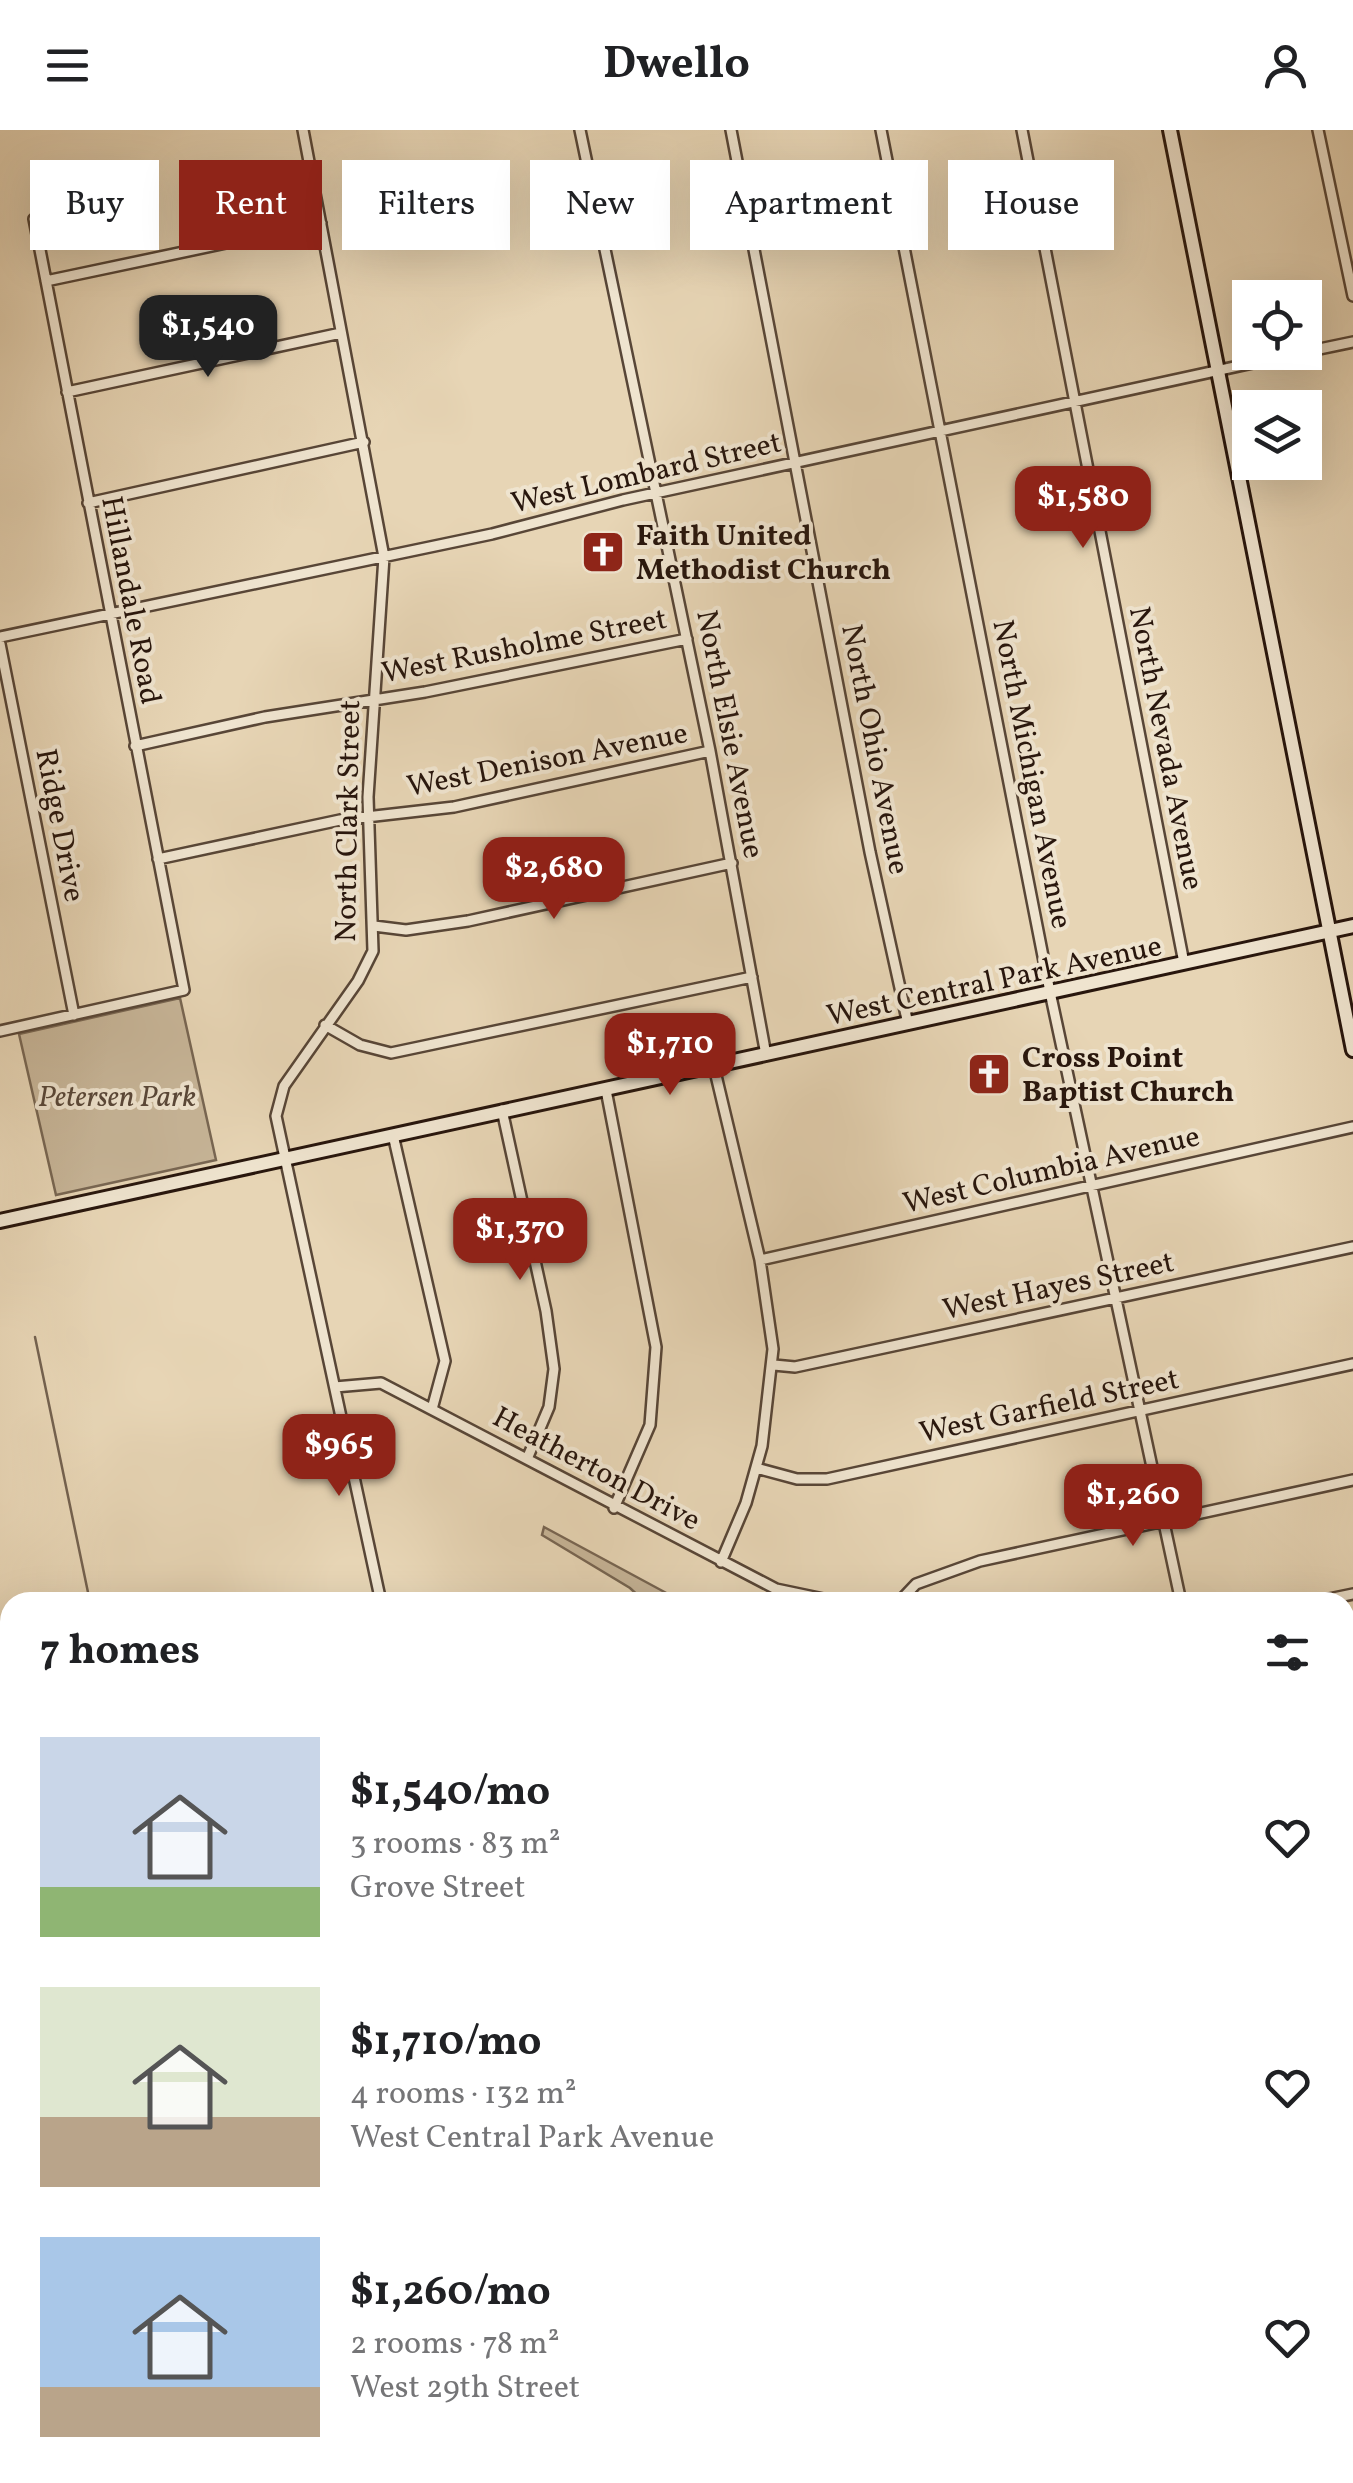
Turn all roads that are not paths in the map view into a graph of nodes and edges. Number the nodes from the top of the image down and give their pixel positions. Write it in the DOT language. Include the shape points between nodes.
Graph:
graph roads {
  1 [pos="303,130"];
  2 [pos="580,130"];
  3 [pos="731,130"];
  4 [pos="882,130"];
  5 [pos="1022,130"];
  6 [pos="1170,130"];
  7 [pos="1318,130"];
  8 [pos="309,160"];
  9 [pos="322,232"];
  10 [pos="40,250"];
  11 [pos="190,250"];
  12 [pos="46,281"];
  13 [pos="1353,296"];
  14 [pos="342,333"];
  15 [pos="1353,342"];
  16 [pos="1322,348"];
  17 [pos="1232,368"];
  18 [pos="1217,371"];
  19 [pos="67,392"];
  20 [pos="1074,402"];
  21 [pos="940,431"];
  22 [pos="364,442"];
  23 [pos="796,464"];
  24 [pos="658,494"];
  25 [pos="88,504"];
  26 [pos="384,556"];
  27 [pos="108,614"];
  28 [pos="687,639"];
  29 [pos="0,640"];
  30 [pos="373,700"];
  31 [pos="135,746"];
  32 [pos="710,751"];
  33 [pos="368,816"];
  34 [pos="158,858"];
  35 [pos="732,863"];
  36 [pos="374,926"];
  37 [pos="1353,926"];
  38 [pos="1331,930"];
  39 [pos="1184,964"];
  40 [pos="752,977"];
  41 [pos="1050,992"];
  42 [pos="74,1015"];
  43 [pos="908,1024"];
  44 [pos="324,1025"];
  45 [pos="0,1031"];
  46 [pos="1353,1050"];
  47 [pos="766,1056"];
  48 [pos="714,1066"];
  49 [pos="606,1090"];
  50 [pos="502,1110"];
  51 [pos="1353,1127"];
  52 [pos="393,1135"];
  53 [pos="283,1159"];
  54 [pos="1092,1186"];
  55 [pos="0,1221"];
  56 [pos="1353,1247"];
  57 [pos="760,1260"];
  58 [pos="1116,1299"];
  59 [pos="1353,1364"];
  60 [pos="774,1365"];
  61 [pos="335,1387"];
  62 [pos="432,1409"];
  63 [pos="1140,1411"];
  64 [pos="527,1460"];
  65 [pos="756,1468"];
  66 [pos="1353,1480"];
  67 [pos="614,1508"];
  68 [pos="1164,1522"];
  69 [pos="721,1562"];
  70 [pos="379,1592"];
  71 [pos="790,1592"];
  72 [pos="908,1592"];
  73 [pos="1178,1592"];
  1 -- 8 [label="street, North Clark Street"];
  2 -- 24 [label="street, North Elsie Avenue"];
  3 -- 23 [label="street, North Ohio Avenue"];
  4 -- 21 [label="street, North Michigan Avenue"];
  5 -- 20 [label="street, North Nevada Avenue"];
  6 -- 18 [label="street"];
  7 -- 13 [label="street"];
  9 -- 14 [label="street, North Clark Street"];
  10 -- 12 [label="street, Hillandale Road"];
  11 -- 12 [label="street"];
  12 -- 19 [label="street, Hillandale Road"];
  14 -- 19 [label="street"];
  14 -- 22 [label="street, North Clark Street"];
  15 -- 16 [label="street, West Lombard Street"];
  17 -- 18 [label="street, West Lombard Street"];
  18 -- 20 [label="street, West Lombard Street"];
  18 -- 38 [label="street"];
  19 -- 25 [label="street, Hillandale Road"];
  20 -- 21 [label="street, West Lombard Street"];
  20 -- 39 [label="street, North Nevada Avenue"];
  21 -- 23 [label="street, West Lombard Street"];
  21 -- 41 [label="street, North Michigan Avenue"];
  22 -- 25 [label="street"];
  22 -- 26 [label="street, North Clark Street"];
  23 -- 24 [label="street, West Lombard Street"];
  23 -- 43 [label="street, North Ohio Avenue"];
  24 -- 26 [label="street, West Lombard Street"];
  24 -- 28 [label="street, North Elsie Avenue"];
  25 -- 27 [label="street, Hillandale Road"];
  26 -- 27 [label="street, West Lombard Street"];
  26 -- 30 [label="street, North Clark Street"];
  27 -- 29 [label="street, West Lombard Street"];
  27 -- 31 [label="street, Hillandale Road"];
  28 -- 30 [label="street, West Rusholme Street"];
  28 -- 32 [label="street, North Elsie Avenue"];
  29 -- 42 [label="street, Ridge Drive"];
  30 -- 31 [label="street, West Rusholme Street"];
  30 -- 33 [label="street, North Clark Street"];
  31 -- 34 [label="street, Hillandale Road"];
  32 -- 33 [label="street, West Denison Avenue" via="454,808"];
  32 -- 35 [label="street, North Elsie Avenue"];
  33 -- 34 [label="street, West Denison Avenue"];
  33 -- 36 [label="street, North Clark Street"];
  34 -- 42 [label="street, Hillandale Road" via="184,990"];
  35 -- 36 [label="street" via="468,921 406,930"];
  35 -- 40 [label="street, North Elsie Avenue"];
  36 -- 44 [label="street, North Clark Street" via="367,965"];
  37 -- 38 [label="street, West Central Park Avenue"];
  38 -- 39 [label="street, West Central Park Avenue"];
  38 -- 46 [label="street"];
  39 -- 41 [label="street, West Central Park Avenue"];
  40 -- 44 [label="street" via="391,1053"];
  40 -- 47 [label="street, North Elsie Avenue"];
  41 -- 43 [label="street, West Central Park Avenue"];
  41 -- 54 [label="street, North Michigan Avenue"];
  42 -- 45 [label="street"];
  43 -- 47 [label="street, West Central Park Avenue"];
  44 -- 53 [label="street, North Clark Street" via="284,1086 276,1116"];
  47 -- 48 [label="street, West Central Park Avenue"];
  48 -- 49 [label="street, West Central Park Avenue"];
  48 -- 57 [label="street"];
  49 -- 50 [label="street, West Central Park Avenue"];
  49 -- 67 [label="street" via="656,1347 650,1425"];
  50 -- 52 [label="street, West Central Park Avenue"];
  50 -- 64 [label="street" via="553,1357 549,1407"];
  51 -- 54 [label="street, West Columbia Avenue"];
  52 -- 53 [label="street, West Central Park Avenue"];
  52 -- 62 [label="street" via="445,1361"];
  53 -- 55 [label="street, West Central Park Avenue"];
  53 -- 61 [label="street, North Clark Street"];
  54 -- 57 [label="street, West Columbia Avenue"];
  54 -- 58 [label="street, North Michigan Avenue"];
  56 -- 58 [label="street, West Hayes Street"];
  57 -- 60 [label="street"];
  58 -- 60 [label="street, West Hayes Street" via="795,1367"];
  58 -- 63 [label="street, North Michigan Avenue"];
  59 -- 63 [label="street, West Garfield Street"];
  60 -- 65 [label="street"];
  61 -- 62 [label="street, Heatherton Drive" via="381,1383"];
  61 -- 70 [label="street, North Clark Street"];
  62 -- 64 [label="street, Heatherton Drive"];
  63 -- 65 [label="street, West Garfield Street" via="827,1479"];
  63 -- 68 [label="street, North Michigan Avenue"];
  64 -- 67 [label="street, Heatherton Drive"];
  65 -- 69 [label="street"];
  66 -- 68 [label="street"];
  67 -- 69 [label="street, Heatherton Drive"];
  68 -- 72 [label="street" via="980,1561"];
  68 -- 73 [label="street, North Michigan Avenue"];
  69 -- 71 [label="street, Heatherton Drive"];
}
